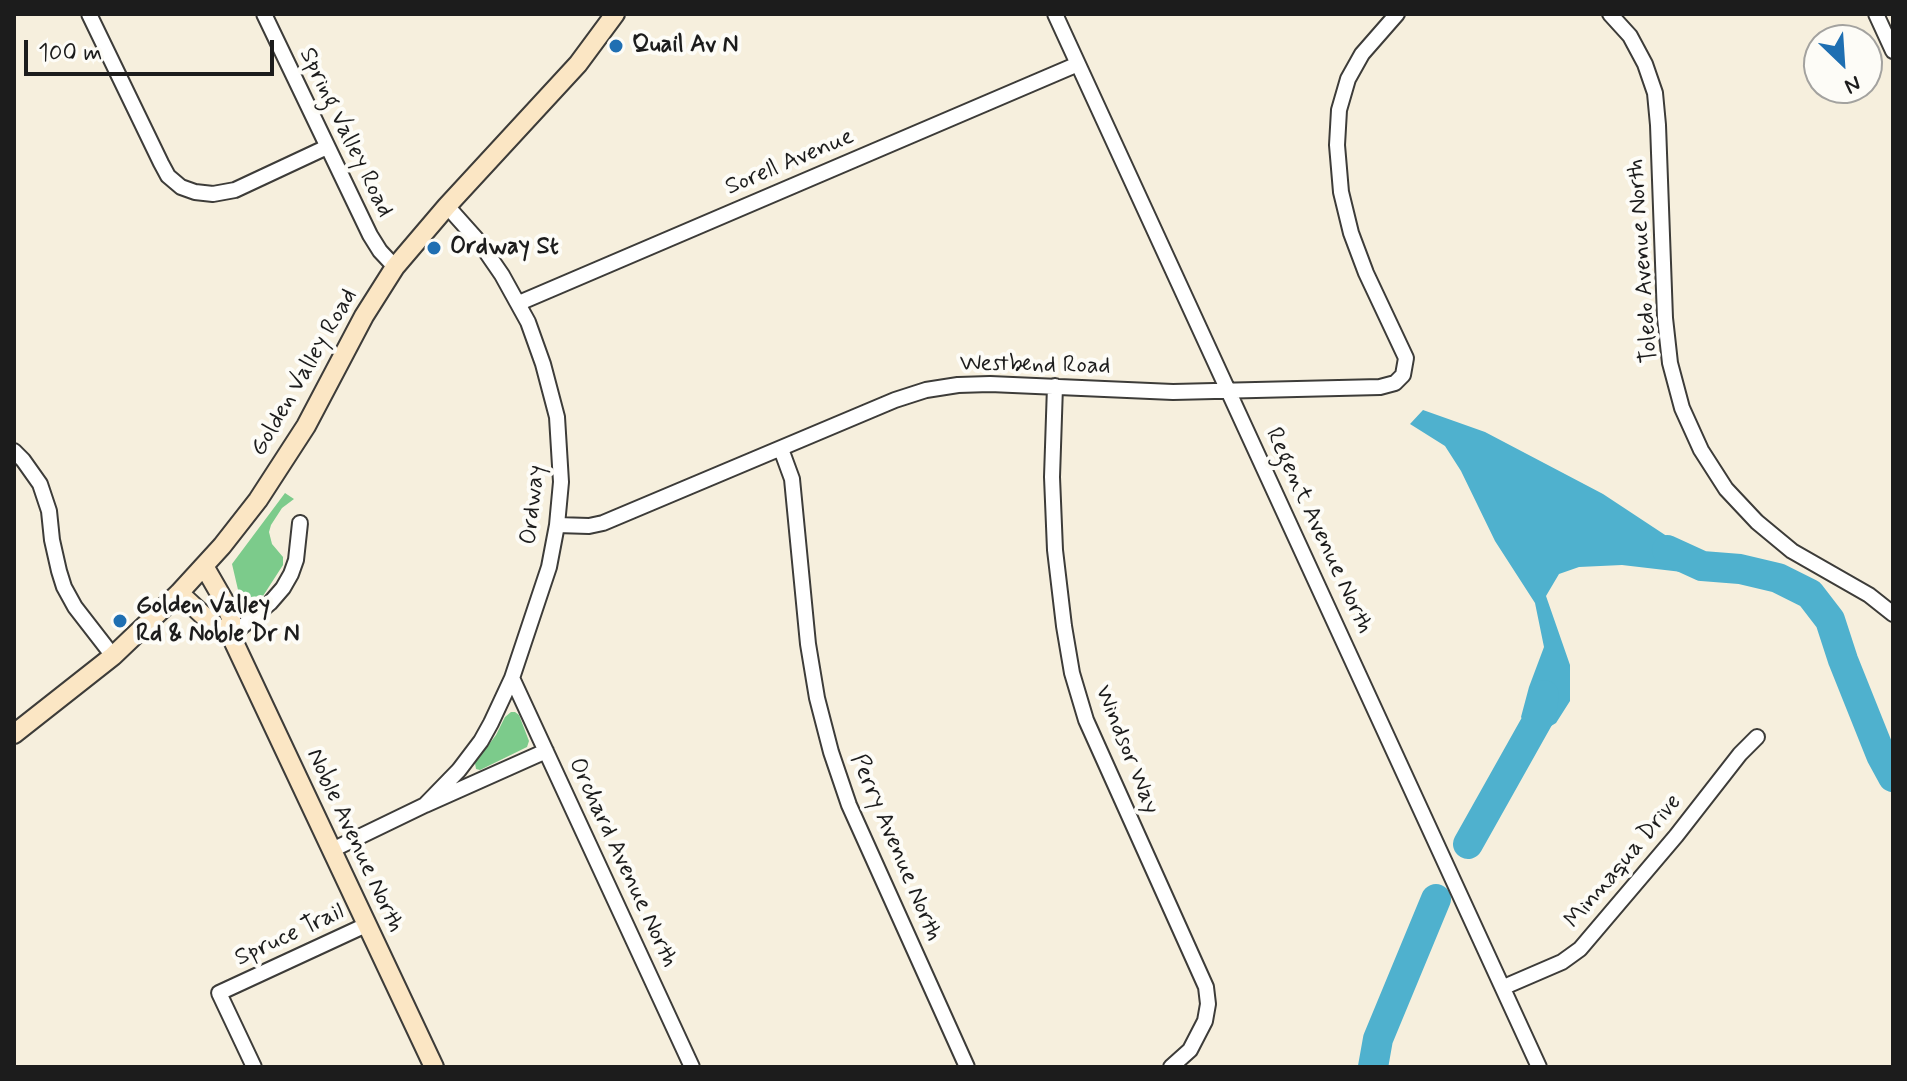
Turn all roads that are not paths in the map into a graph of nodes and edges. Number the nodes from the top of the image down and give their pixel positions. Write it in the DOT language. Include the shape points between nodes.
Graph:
graph roads {
  1 [pos="89,14"];
  2 [pos="264,14"];
  3 [pos="1055,14"];
  4 [pos="1397,14"];
  5 [pos="1610,14"];
  6 [pos="1876,14"];
  7 [pos="610,17"];
  8 [pos="1893,51"];
  9 [pos="1078,64"];
  10 [pos="327,147"];
  11 [pos="447,206"];
  12 [pos="395,267"];
  13 [pos="519,303"];
  14 [pos="1055,386"];
  15 [pos="1229,390"];
  16 [pos="781,449"];
  17 [pos="14,451"];
  18 [pos="300,523"];
  19 [pos="557,525"];
  20 [pos="204,566"];
  21 [pos="179,593"];
  22 [pos="1893,614"];
  23 [pos="231,636"];
  24 [pos="113,656"];
  25 [pos="512,678"];
  26 [pos="14,734"];
  27 [pos="1757,737"];
  28 [pos="546,751"];
  29 [pos="425,805"];
  30 [pos="332,850"];
  31 [pos="366,925"];
  32 [pos="1504,987"];
  33 [pos="254,1067"];
  34 [pos="434,1067"];
  35 [pos="692,1067"];
  36 [pos="967,1067"];
  37 [pos="1171,1067"];
  38 [pos="1539,1067"];
  1 -- 10 [label="street" via="161,163 181,187 213,194 235,190"];
  2 -- 10 [label="street, Spring Valley Road"];
  3 -- 9 [label="street, Regent Avenue North"];
  4 -- 15 [label="street, Westbend Road" via="1348,79 1337,145 1351,233 1406,358 1403,375 1380,387"];
  5 -- 22 [label="street, Toledo Avenue North" via="1630,36 1655,93 1670,363 1701,450 1726,489 1757,522 1792,551"];
  6 -- 8 [label="street"];
  7 -- 11 [label="street, Golden Valley Road" via="578,64"];
  9 -- 13 [label="street, Sorell Avenue"];
  9 -- 15 [label="street, Regent Avenue North"];
  10 -- 12 [label="street, Spring Valley Road" via="370,235"];
  11 -- 12 [label="street, Golden Valley Road"];
  11 -- 13 [label="street, Ordway" via="480,243"];
  12 -- 20 [label="street, Golden Valley Road" via="283,463"];
  13 -- 19 [label="street, Ordway" via="557,417"];
  14 -- 15 [label="street, Westbend Road"];
  14 -- 16 [label="street, Westbend Road" via="990,384 926,390"];
  14 -- 37 [label="street, Windsor Way" via="1054,538 1072,673 1086,720 1206,987 1205,1021 1190,1050"];
  15 -- 32 [label="street, Regent Avenue North"];
  16 -- 19 [label="street, Westbend Road" via="603,523"];
  16 -- 36 [label="street, Perry Avenue North" via="792,479 808,644 831,752 849,805"];
  17 -- 24 [label="street" via="40,484 64,587"];
  18 -- 23 [label="street" via="291,574 270,603"];
  19 -- 25 [label="street, Ordway" via="544,587"];
  20 -- 21 [label="street, Golden Valley Road"];
  20 -- 23 [label="street, Noble Avenue North" via="231,618"];
  21 -- 23 [label="street, Noble Avenue North"];
  21 -- 24 [label="street, Golden Valley Road"];
  23 -- 30 [label="street, Noble Avenue North"];
  24 -- 26 [label="street, Golden Valley Road"];
  25 -- 28 [label="street, Orchard Avenue North"];
  25 -- 29 [label="street, Ordway" via="481,741"];
  27 -- 32 [label="street, Minnaqua Drive" via="1580,949"];
  28 -- 29 [label="street, Ordway"];
  28 -- 35 [label="street, Orchard Avenue North"];
  29 -- 30 [label="street, Ordway"];
  30 -- 31 [label="street, Noble Avenue North"];
  31 -- 33 [label="street, Spruce Trail" via="219,993"];
  31 -- 34 [label="street, Noble Avenue North"];
  32 -- 38 [label="street, Regent Avenue North"];
}
